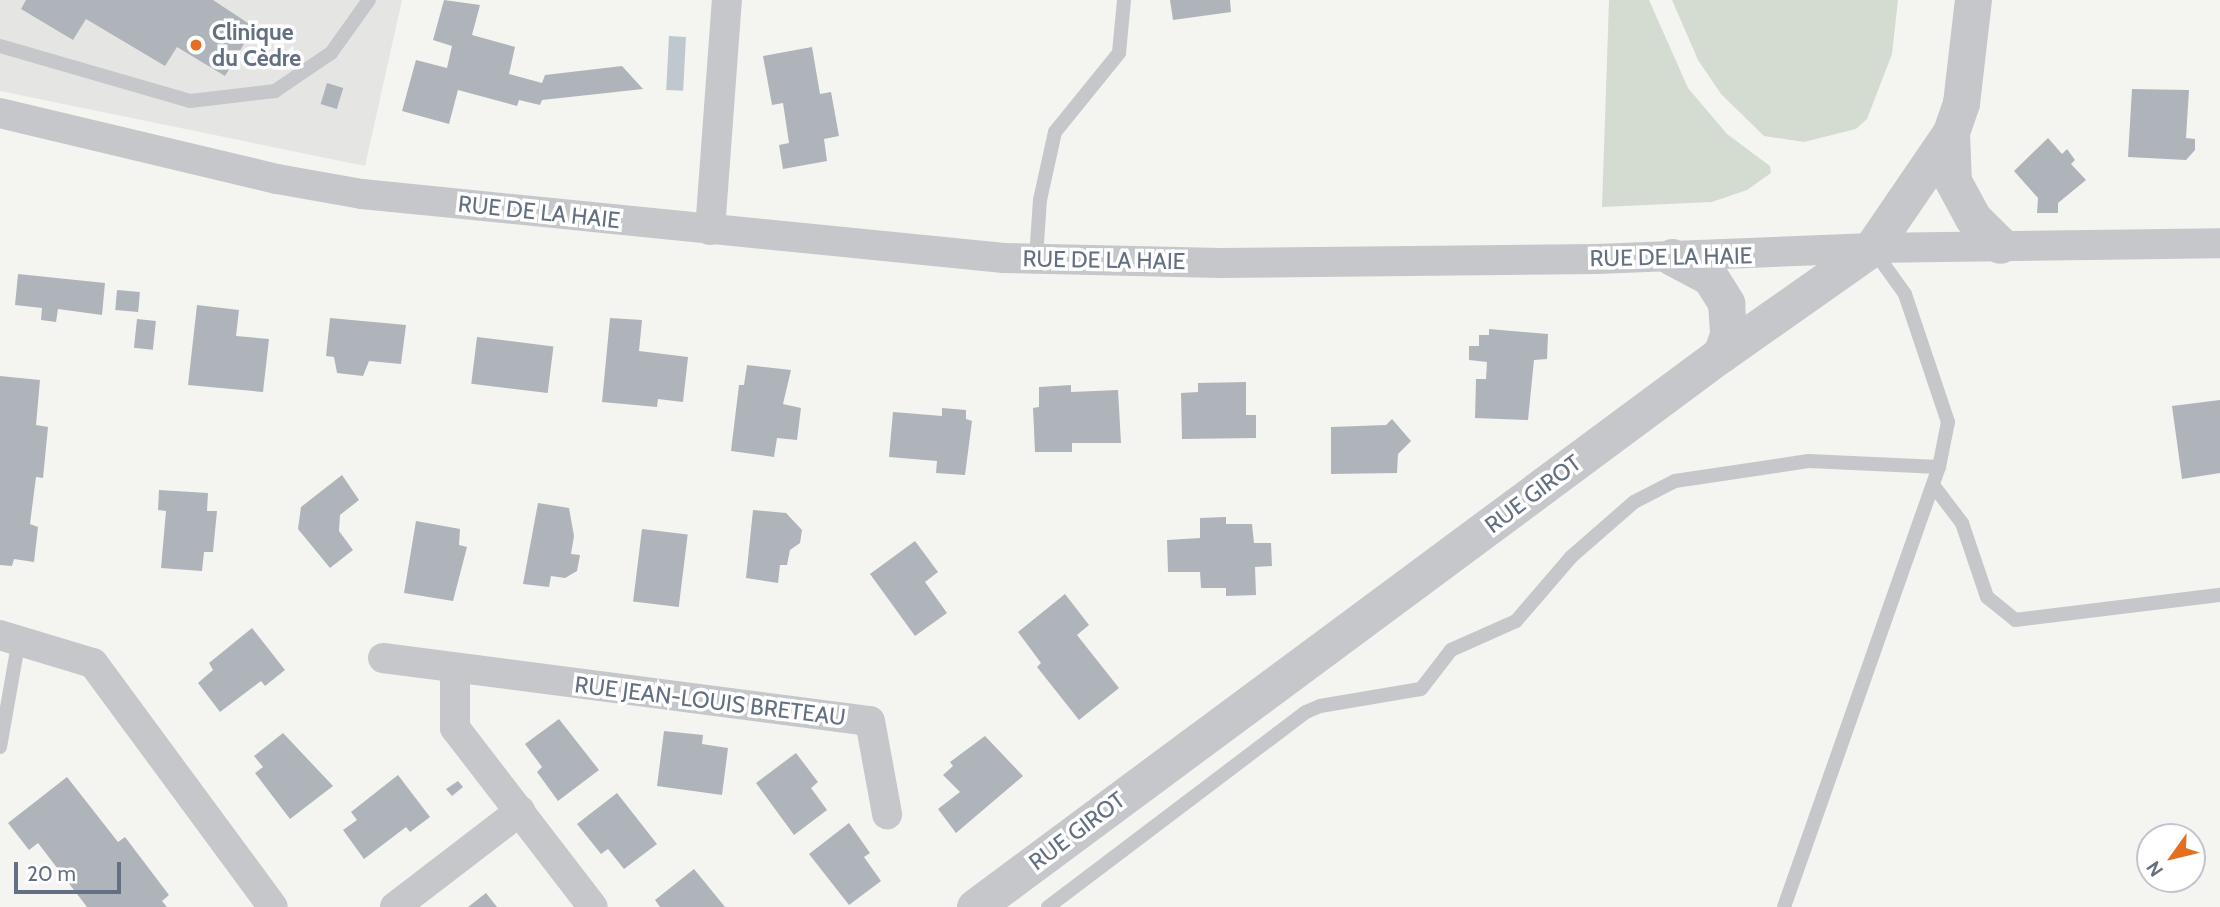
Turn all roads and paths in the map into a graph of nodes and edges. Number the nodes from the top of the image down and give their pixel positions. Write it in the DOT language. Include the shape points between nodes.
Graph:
graph roads {
  1 [pos="369,0"];
  2 [pos="727,0"];
  3 [pos="1124,0"];
  4 [pos="1973,0"];
  5 [pos="0,46"];
  6 [pos="0,113"];
  7 [pos="1951,132"];
  8 [pos="710,230"];
  9 [pos="2220,243"];
  10 [pos="2000,244"];
  11 [pos="1872,247"];
  12 [pos="1672,257"];
  13 [pos="1036,258"];
  14 [pos="1721,354"];
  15 [pos="1939,467"];
  16 [pos="1933,485"];
  17 [pos="2220,595"];
  18 [pos="9,637"];
  19 [pos="383,658"];
  20 [pos="455,670"];
  21 [pos="0,747"];
  22 [pos="520,811"];
  23 [pos="887,814"];
  24 [pos="273,907"];
  25 [pos="395,907"];
  26 [pos="593,907"];
  27 [pos="975,907"];
  28 [pos="1048,907"];
  29 [pos="1784,907"];
  1 -- 5 [label="lane" via="331,53 275,91 190,101"];
  2 -- 8 [label="street"];
  3 -- 13 [label="lane" via="1119,53 1055,132 1040,200"];
  4 -- 7 [label="street, RUE GIROT" via="1961,103"];
  6 -- 8 [label="street, RUE DE LA HAIE" via="277,179 362,194"];
  7 -- 10 [label="street" via="1953,181 1973,218"];
  7 -- 11 [label="street, RUE GIROT"];
  8 -- 13 [label="street, RUE DE LA HAIE"];
  9 -- 10 [label="street, RUE DE LA HAIE"];
  10 -- 11 [label="street, RUE DE LA HAIE"];
  11 -- 12 [label="street, RUE DE LA HAIE"];
  11 -- 14 [label="street, RUE GIROT"];
  11 -- 15 [label="lane" via="1905,294 1940,387 1948,422"];
  12 -- 13 [label="street, RUE DE LA HAIE" via="1222,263"];
  12 -- 14 [label="street" via="1710,277 1726,303 1728,335"];
  14 -- 27 [label="street, RUE GIROT"];
  15 -- 16 [label="lane"];
  15 -- 28 [label="lane" via="1809,461 1675,481 1634,502 1580,550 1516,621 1451,650 1421,689 1306,712"];
  16 -- 17 [label="lane" via="1962,523 1987,597 2015,620"];
  16 -- 29 [label="lane"];
  18 -- 21 [label="lane"];
  18 -- 24 [label="street" via="93,663"];
  19 -- 20 [label="street, RUE JEAN-LOUIS BRETEAU"];
  20 -- 22 [label="street" via="455,728"];
  20 -- 23 [label="street, RUE JEAN-LOUIS BRETEAU" via="870,721"];
  22 -- 25 [label="street"];
  22 -- 26 [label="street"];
}
